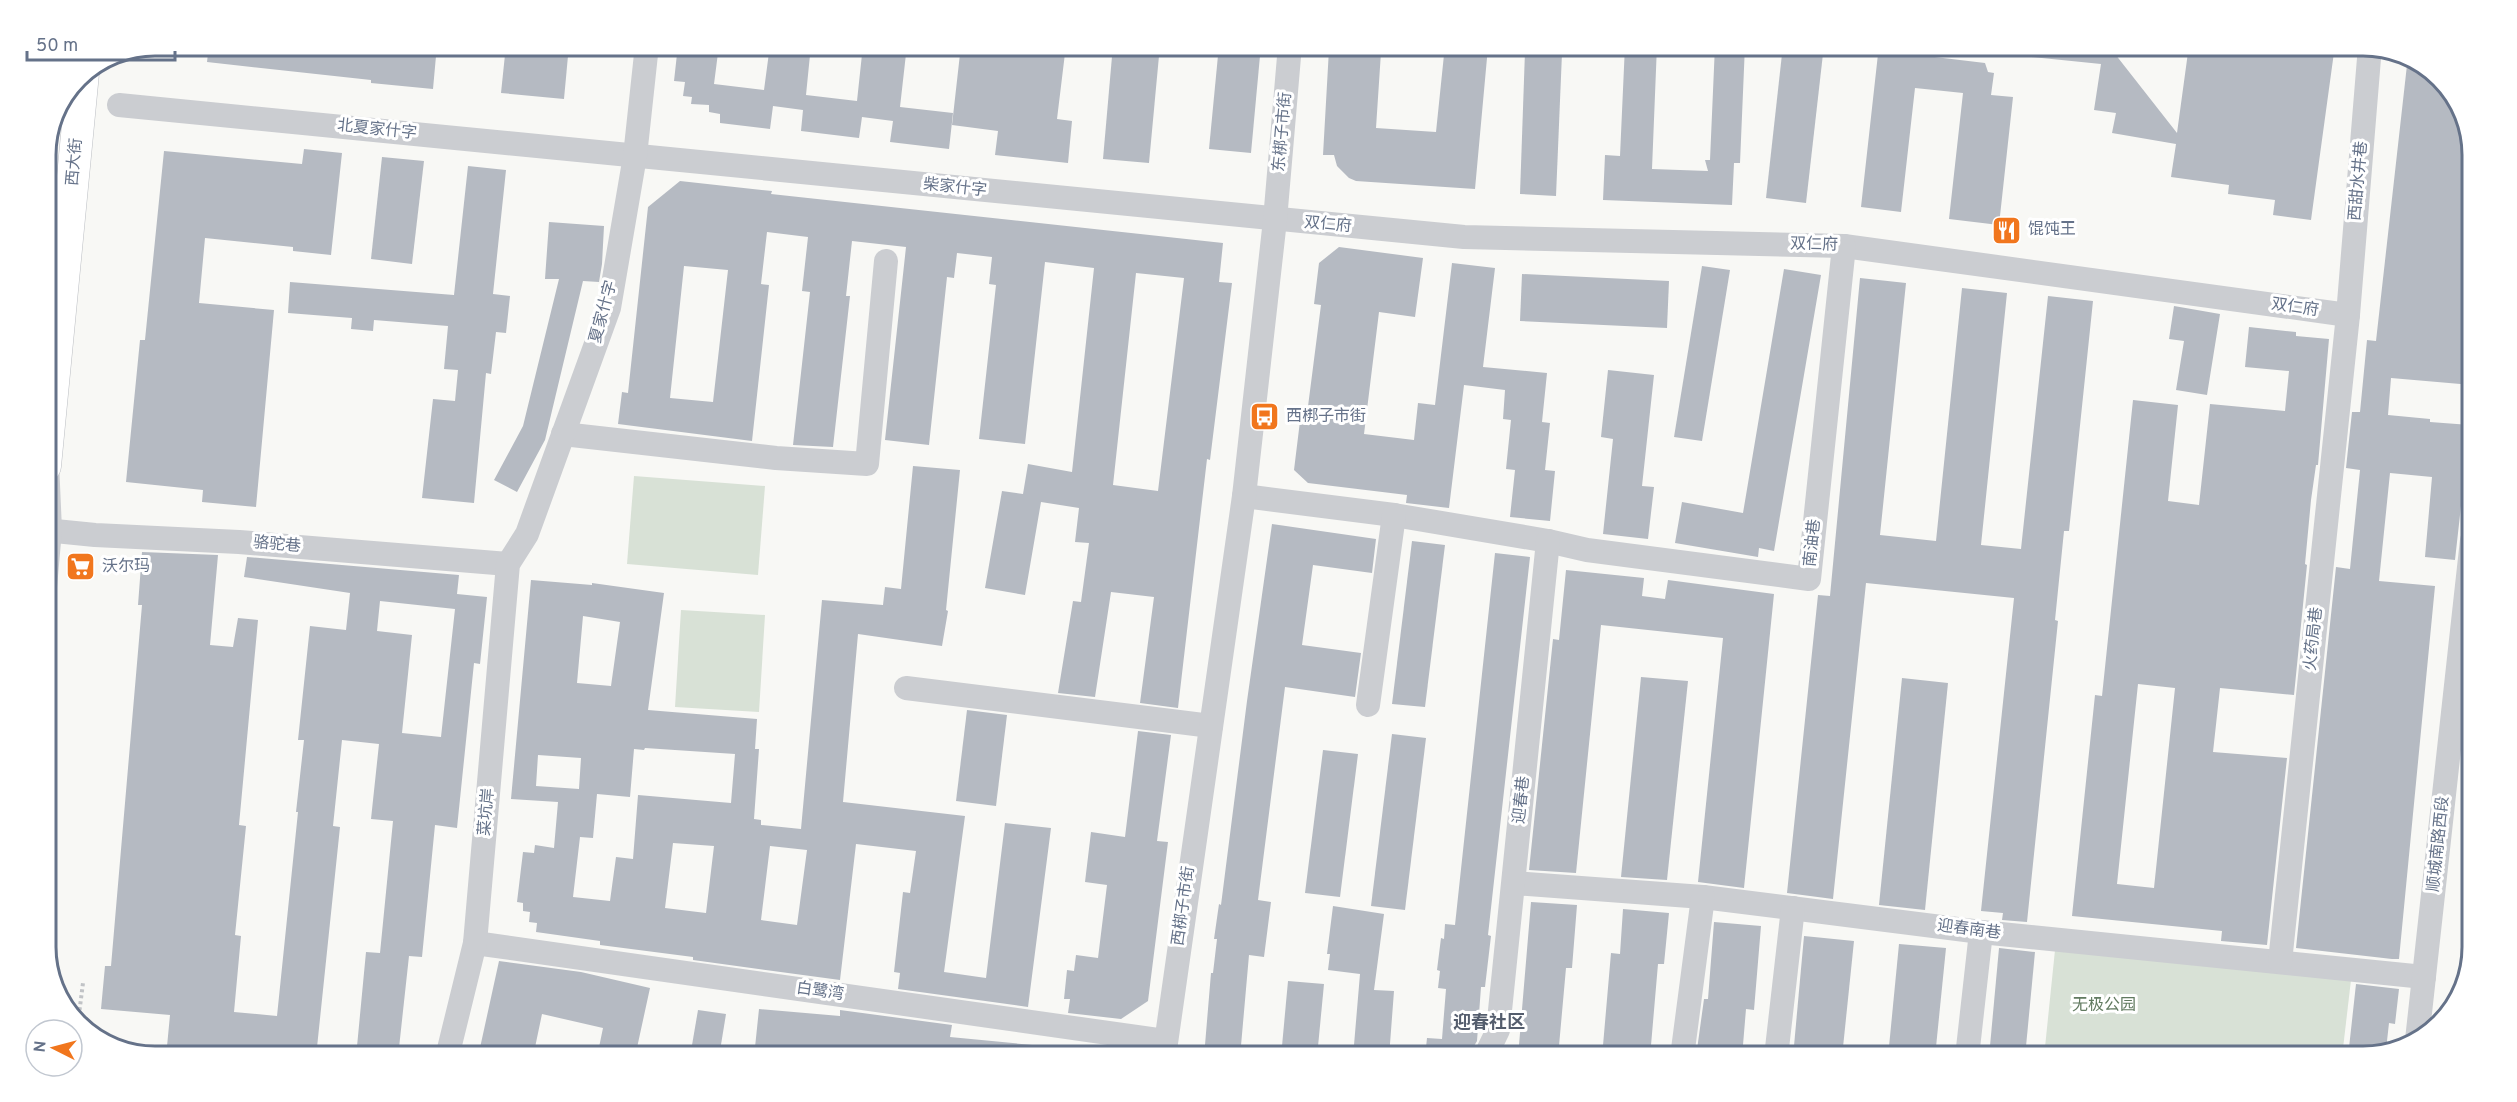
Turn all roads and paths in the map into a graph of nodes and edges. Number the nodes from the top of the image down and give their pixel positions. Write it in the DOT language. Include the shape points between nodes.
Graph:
graph roads {
  1 [pos="646,56"];
  2 [pos="1289,56"];
  3 [pos="2369,56"];
  4 [pos="81,89"];
  5 [pos="119,105"];
  6 [pos="635,156"];
  7 [pos="1275,220"];
  8 [pos="1844,246"];
  9 [pos="886,261"];
  10 [pos="2348,315"];
  11 [pos="56,358"];
  12 [pos="563,434"];
  13 [pos="1244,496"];
  14 [pos="1395,515"];
  15 [pos="56,531"];
  16 [pos="1548,541"];
  17 [pos="508,564"];
  18 [pos="2462,635"];
  19 [pos="906,688"];
  20 [pos="1368,705"];
  21 [pos="1210,726"];
  22 [pos="1514,882"];
  23 [pos="1703,897"];
  24 [pos="1793,908"];
  25 [pos="1981,932"];
  26 [pos="475,943"];
  27 [pos="2280,962"];
  28 [pos="2424,977"];
  29 [pos="83,982"];
  30 [pos="79,1012"];
  31 [pos="2418,1029"];
  32 [pos="450,1046"];
  33 [pos="1144,1046"];
  34 [pos="1164,1046"];
  35 [pos="1490,1046"];
  36 [pos="1683,1046"];
  37 [pos="1777,1046"];
  38 [pos="1968,1046"];
  1 -- 6 [label="street, 夏家什字"];
  2 -- 7 [label="street, 东梆子市街"];
  3 -- 10 [label="street, 西甜水井巷"];
  4 -- 11 [label="main road, 西大街"];
  5 -- 6 [label="street, 北夏家什字"];
  6 -- 7 [label="street, 柴家什字"];
  6 -- 12 [label="street, 夏家什字" via="609,308"];
  7 -- 8 [label="street, 双仁府" via="1464,237"];
  7 -- 13 [label="street, 西梆子市街"];
  8 -- 10 [label="street, 双仁府"];
  8 -- 16 [label="street, 南油巷" via="1809,579 1587,550"];
  9 -- 12 [label="street" via="867,464"];
  10 -- 27 [label="street, 火药局巷"];
  12 -- 17 [label="street, 夏家什字" via="527,534"];
  13 -- 14 [label="street"];
  13 -- 21 [label="street, 西梆子市街"];
  14 -- 16 [label="street"];
  14 -- 20 [label="street"];
  15 -- 17 [label="street, 骆驼巷"];
  16 -- 22 [label="street, 迎春巷"];
  17 -- 26 [label="street, 菜坑岸"];
  18 -- 28 [label="street, 顺城南路西段"];
  19 -- 21 [label="street"];
  21 -- 34 [label="street, 西梆子市街"];
  22 -- 23 [label="street, 迎春南巷"];
  22 -- 35 [label="street, 迎春巷" via="1498,1030"];
  23 -- 24 [label="street, 迎春南巷"];
  23 -- 36 [label="street"];
  24 -- 25 [label="street, 迎春南巷"];
  24 -- 37 [label="street"];
  25 -- 27 [label="street, 迎春南巷"];
  25 -- 38 [label="street"];
  26 -- 32 [label="street, 菜坑岸"];
  26 -- 33 [label="street, 白鹭湾"];
  27 -- 28 [label="street, 迎春南巷"];
  28 -- 31 [label="street, 顺城南路西段"];
  29 -- 30 [label="path"];
}
